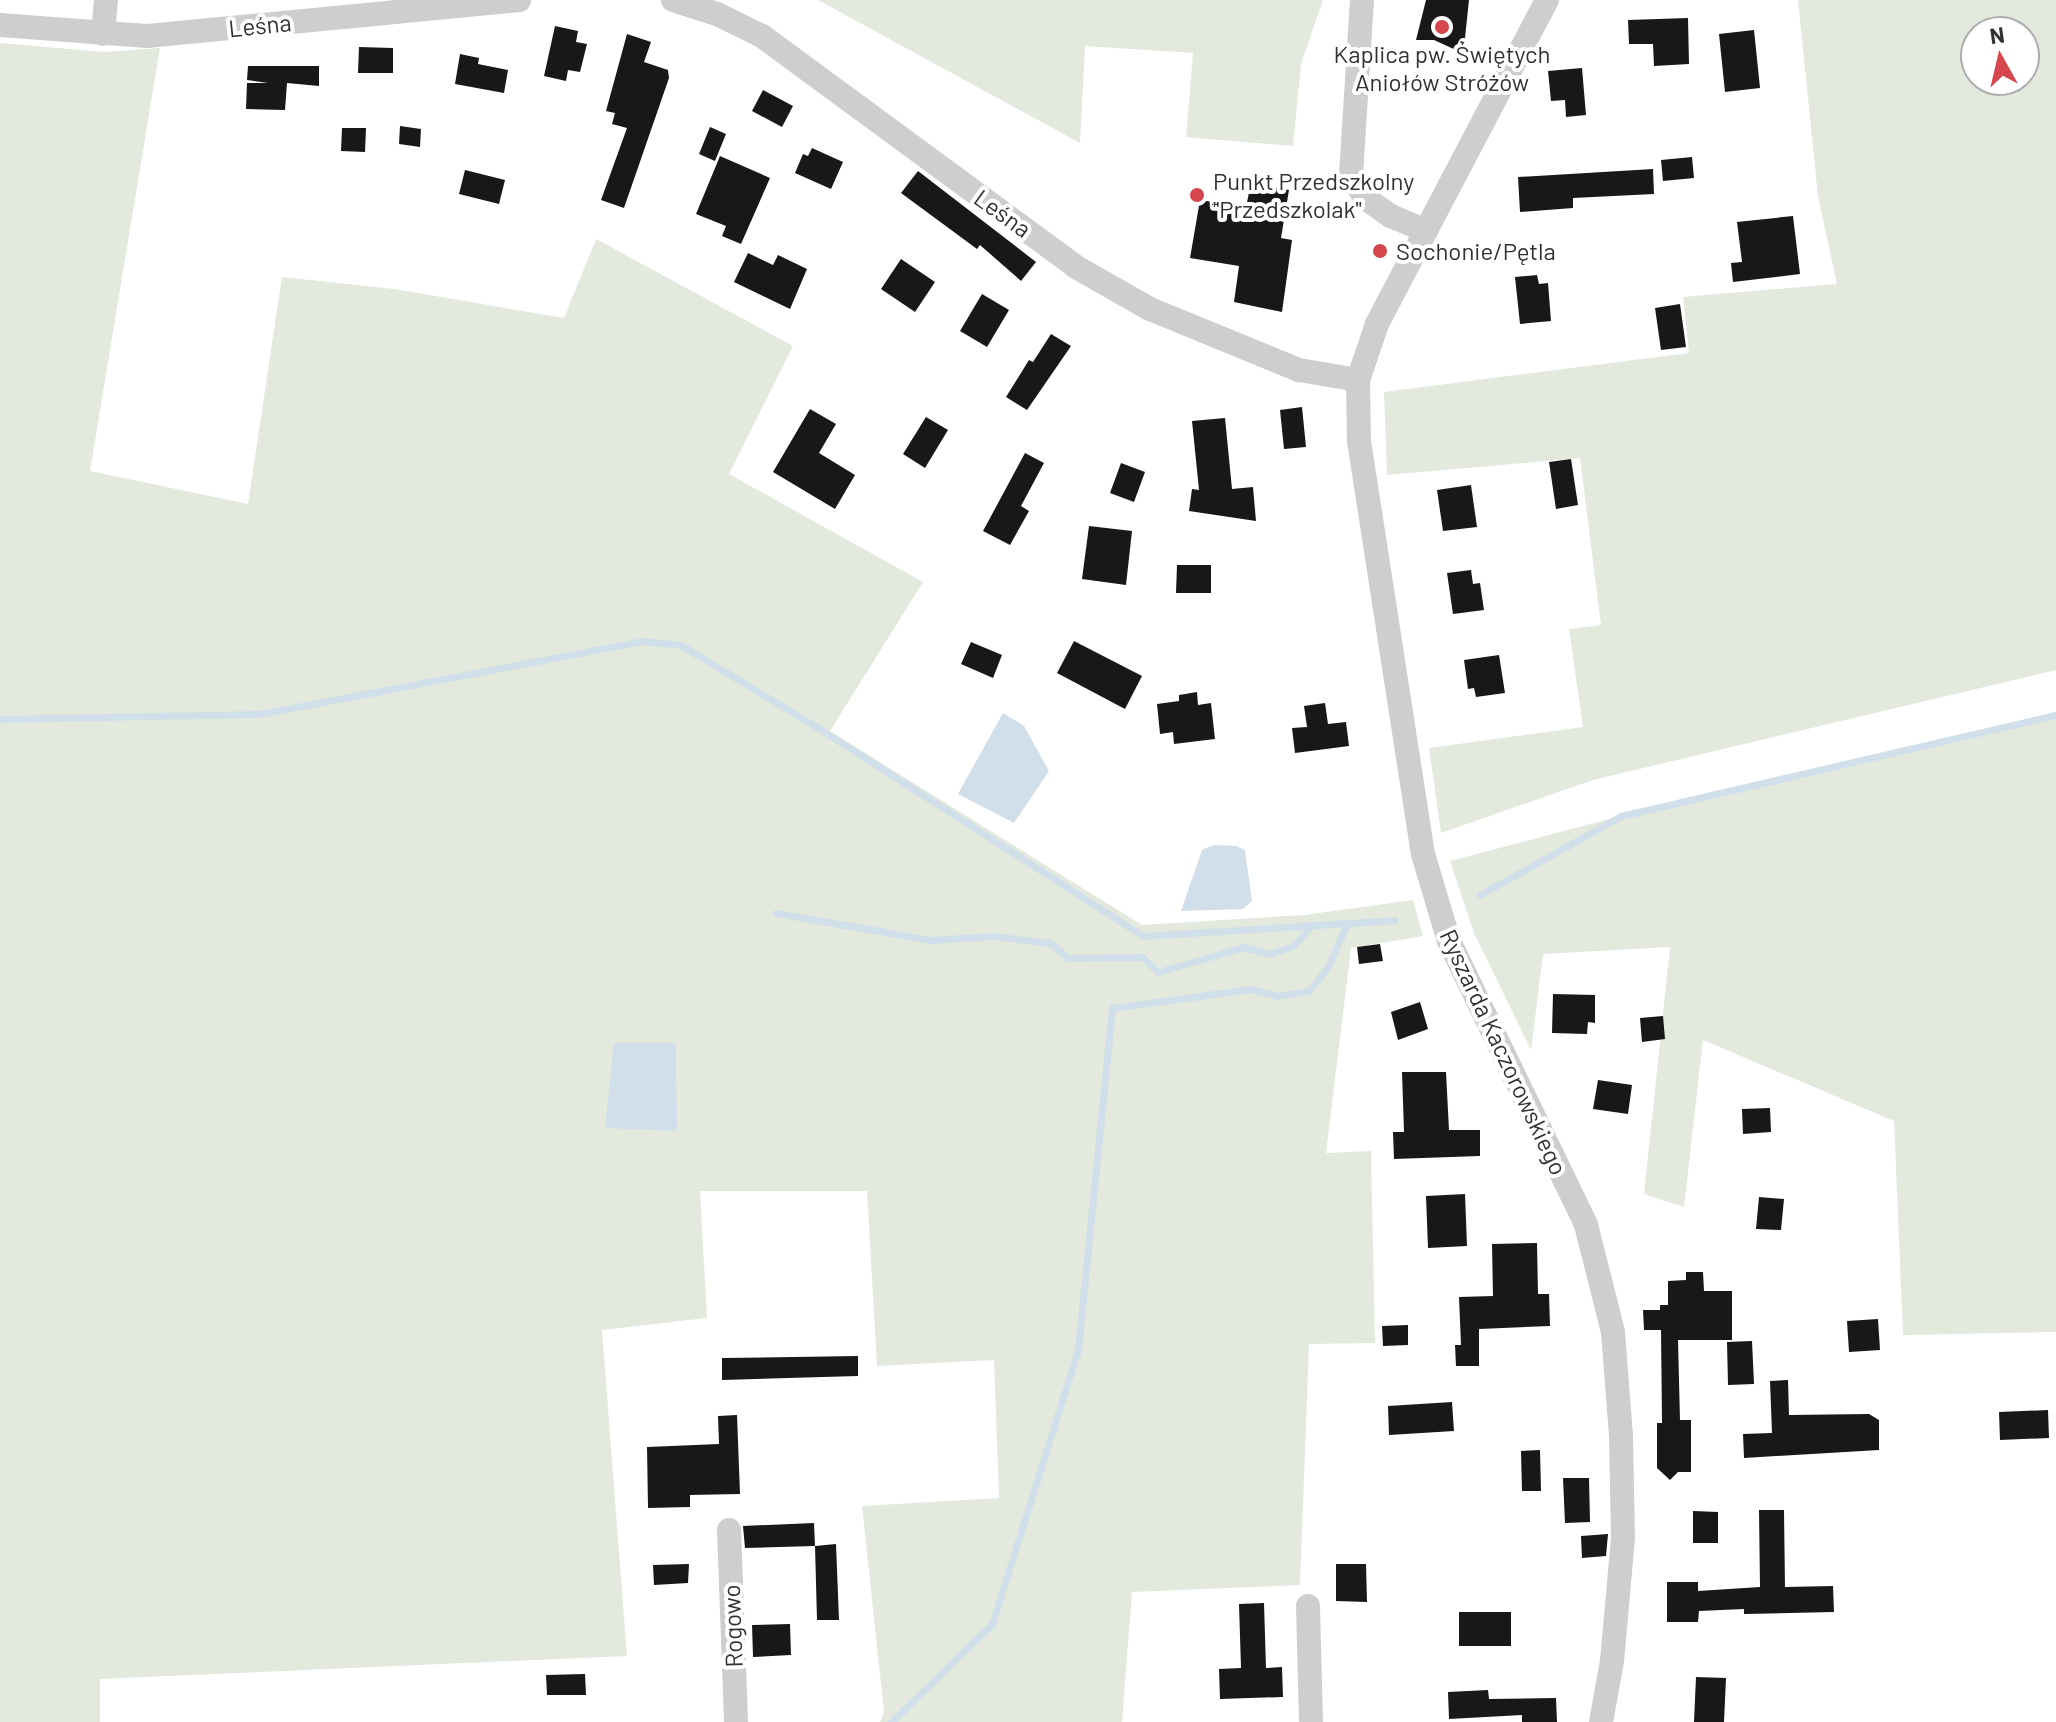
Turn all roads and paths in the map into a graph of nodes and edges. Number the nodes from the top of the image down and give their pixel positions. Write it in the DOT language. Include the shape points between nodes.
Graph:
graph roads {
  1 [pos="106,0"];
  2 [pos="519,0"];
  3 [pos="673,0"];
  4 [pos="1362,0"];
  5 [pos="1547,0"];
  6 [pos="0,25"];
  7 [pos="103,34"];
  8 [pos="1426,231"];
  9 [pos="1358,380"];
  10 [pos="729,1530"];
  11 [pos="1308,1606"];
  12 [pos="736,1722"];
  13 [pos="1311,1722"];
  14 [pos="1601,1722"];
  1 -- 7 [label="street"];
  2 -- 7 [label="street, Leśna" via="147,36"];
  3 -- 9 [label="street, Leśna" via="762,36 1076,267 1150,309 1299,370"];
  4 -- 8 [label="street" via="1351,174 1365,198"];
  5 -- 8 [label="street, Ryszarda Kaczorowskiego"];
  6 -- 7 [label="street, Leśna"];
  8 -- 9 [label="street, Ryszarda Kaczorowskiego" via="1377,324"];
  9 -- 14 [label="street, Ryszarda Kaczorowskiego" via="1359,441 1423,854 1449,941 1586,1225 1613,1332 1623,1538 1616,1631"];
  10 -- 12 [label="street, Rogowo"];
  11 -- 13 [label="street"];
}
